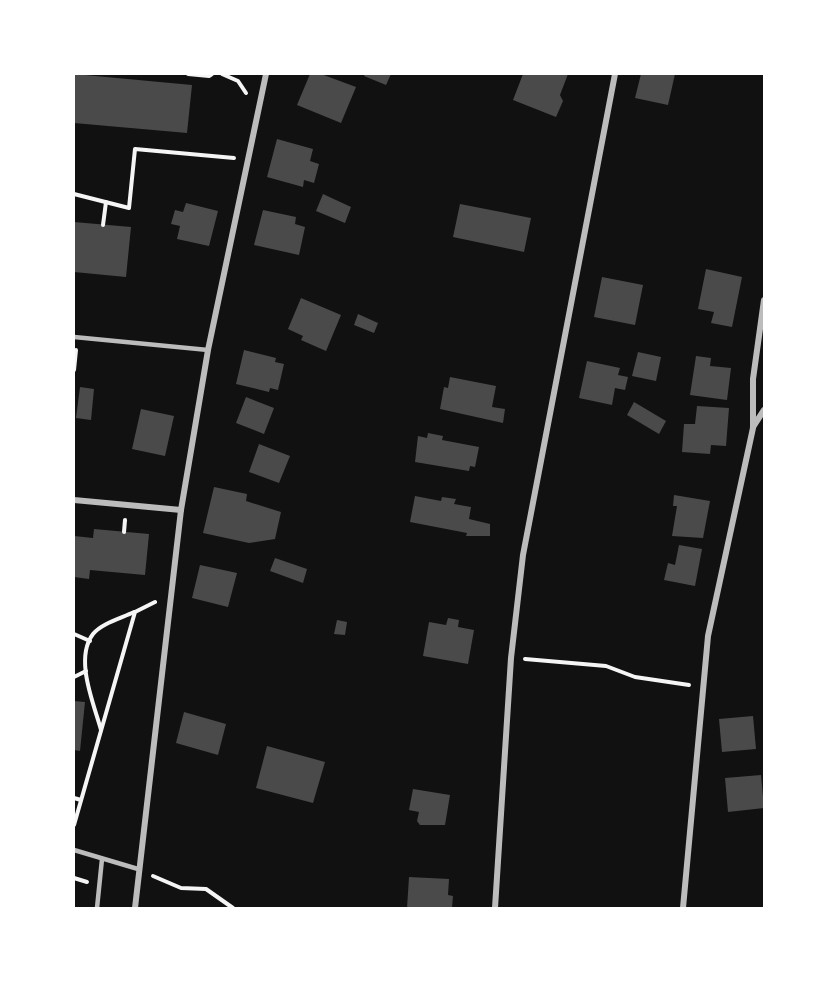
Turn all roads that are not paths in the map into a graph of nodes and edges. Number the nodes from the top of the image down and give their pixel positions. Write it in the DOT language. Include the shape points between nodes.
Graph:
graph roads {
  1 [pos="266,74"];
  2 [pos="615,74"];
  3 [pos="765,300"];
  4 [pos="74,337"];
  5 [pos="208,350"];
  6 [pos="765,410"];
  7 [pos="753,428"];
  8 [pos="74,500"];
  9 [pos="181,510"];
  10 [pos="74,850"];
  11 [pos="102,859"];
  12 [pos="138,869"];
  13 [pos="97,909"];
  14 [pos="135,909"];
  15 [pos="495,909"];
  16 [pos="683,909"];
  1 -- 5 [label="street"];
  2 -- 15 [label="street" via="523,555 511,658"];
  3 -- 7 [label="street" via="753,379"];
  4 -- 5 [label="lane"];
  5 -- 9 [label="street"];
  6 -- 7 [label="street"];
  7 -- 16 [label="street" via="723,561 702,685"];
  8 -- 9 [label="street"];
  9 -- 12 [label="street"];
  10 -- 11 [label="lane"];
  11 -- 12 [label="lane"];
  11 -- 13 [label="lane"];
  12 -- 14 [label="street"];
}
